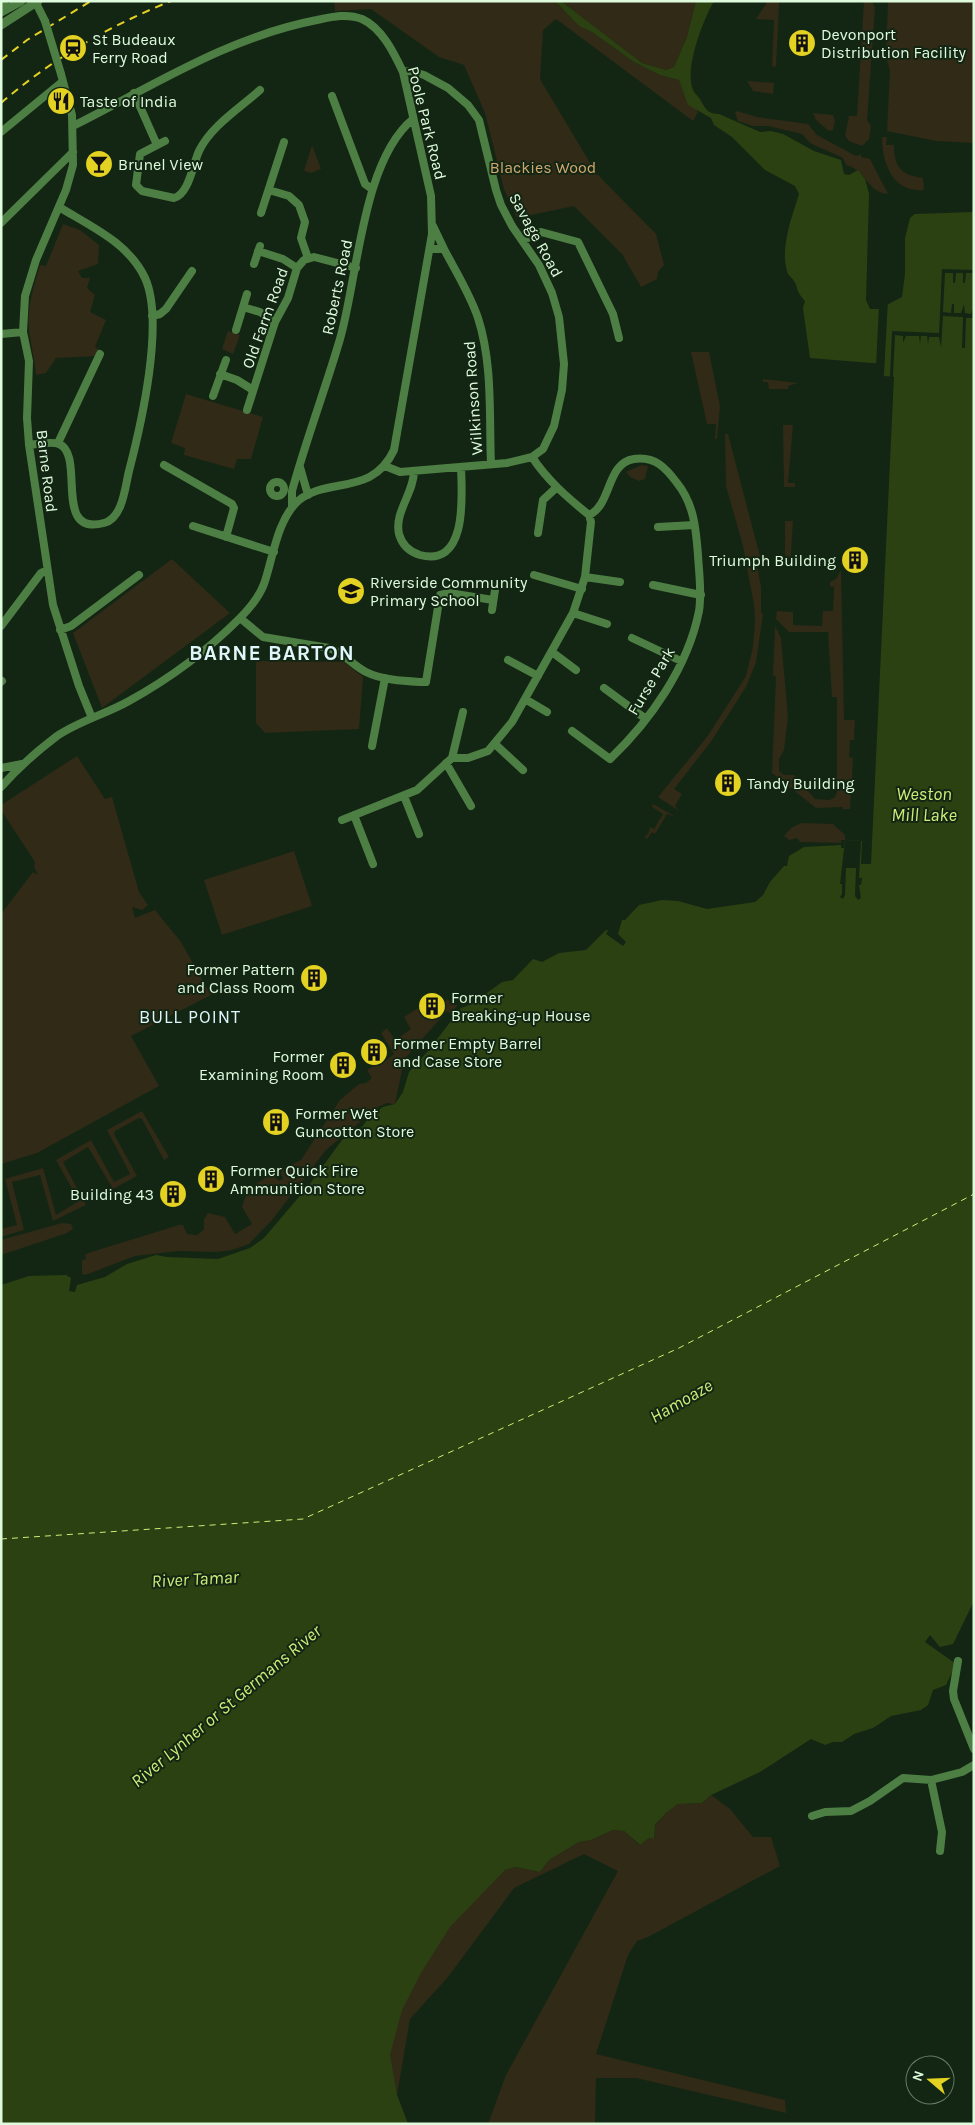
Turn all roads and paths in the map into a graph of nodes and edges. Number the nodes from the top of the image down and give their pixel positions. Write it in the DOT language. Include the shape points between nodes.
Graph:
graph roads {
  1 [pos="21,1"];
  2 [pos="37,2"];
  3 [pos="3,7"];
  4 [pos="1,25"];
  5 [pos="403,72"];
  6 [pos="62,78"];
  7 [pos="260,90"];
  8 [pos="134,93"];
  9 [pos="332,96"];
  10 [pos="414,119"];
  11 [pos="73,126"];
  12 [pos="1,132"];
  13 [pos="165,141"];
  14 [pos="284,142"];
  15 [pos="157,145"];
  16 [pos="73,152"];
  17 [pos="269,190"];
  18 [pos="372,190"];
  19 [pos="58,207"];
  20 [pos="261,213"];
  21 [pos="2,223"];
  22 [pos="432,223"];
  23 [pos="523,240"];
  24 [pos="430,249"];
  25 [pos="444,249"];
  26 [pos="308,258"];
  27 [pos="254,264"];
  28 [pos="297,268"];
  29 [pos="356,268"];
  30 [pos="192,271"];
  31 [pos="247,294"];
  32 [pos="243,307"];
  33 [pos="152,316"];
  34 [pos="275,322"];
  35 [pos="236,330"];
  36 [pos="22,332"];
  37 [pos="1,334"];
  38 [pos="619,338"];
  39 [pos="100,354"];
  40 [pos="226,360"];
  41 [pos="220,374"];
  42 [pos="253,390"];
  43 [pos="213,396"];
  44 [pos="247,410"];
  45 [pos="58,443"];
  46 [pos="30,445"];
  47 [pos="532,457"];
  48 [pos="491,464"];
  49 [pos="164,465"];
  50 [pos="385,466"];
  51 [pos="300,467"];
  52 [pos="461,467"];
  53 [pos="414,472"];
  54 [pos="296,476"];
  55 [pos="282,486"];
  56 [pos="557,487"];
  57 [pos="308,495"];
  58 [pos="292,507"];
  59 [pos="589,515"];
  60 [pos="694,525"];
  61 [pos="193,526"];
  62 [pos="658,527"];
  63 [pos="538,534"];
  64 [pos="226,537"];
  65 [pos="274,552"];
  66 [pos="46,570"];
  67 [pos="139,575"];
  68 [pos="534,575"];
  69 [pos="585,577"];
  70 [pos="620,582"];
  71 [pos="654,585"];
  72 [pos="582,589"];
  73 [pos="495,590"];
  74 [pos="701,595"];
  75 [pos="493,600"];
  76 [pos="492,610"];
  77 [pos="573,613"];
  78 [pos="240,618"];
  79 [pos="607,624"];
  80 [pos="1,626"];
  81 [pos="60,630"];
  82 [pos="632,638"];
  83 [pos="552,652"];
  84 [pos="508,660"];
  85 [pos="681,661"];
  86 [pos="576,670"];
  87 [pos="538,676"];
  88 [pos="385,678"];
  89 [pos="604,688"];
  90 [pos="525,699"];
  91 [pos="463,712"];
  92 [pos="547,712"];
  93 [pos="92,718"];
  94 [pos="646,719"];
  95 [pos="572,731"];
  96 [pos="374,733"];
  97 [pos="383,735"];
  98 [pos="495,744"];
  99 [pos="372,746"];
  100 [pos="452,758"];
  101 [pos="22,764"];
  102 [pos="443,766"];
  103 [pos="1,768"];
  104 [pos="523,770"];
  105 [pos="1,786"];
  106 [pos="404,796"];
  107 [pos="471,806"];
  108 [pos="354,815"];
  109 [pos="342,820"];
  110 [pos="419,834"];
  111 [pos="373,864"];
  112 [pos="958,1661"];
  113 [pos="974,1749"];
  114 [pos="974,1765"];
  115 [pos="931,1780"];
  116 [pos="812,1816"];
  117 [pos="940,1851"];
  1 -- 3 [label="street"];
  2 -- 4 [label="street"];
  2 -- 6 [label="street, Barne Road, bridge"];
  5 -- 8 [label="street, Poole Park Road" via="387,43 370,24 360,18 339,16 252,37"];
  5 -- 10 [label="street, Poole Park Road"];
  5 -- 23 [label="street, Savage Road" via="424,74 448,88 473,111 483,131 501,205"];
  6 -- 11 [label="street, Barne Road"];
  6 -- 12 [label="street"];
  7 -- 15 [label="street" via="208,138 179,196 170,197 137,187 135,180 140,154"];
  8 -- 11 [label="street, Poole Park Road"];
  8 -- 15 [label="street"];
  9 -- 18 [label="street" via="365,184"];
  10 -- 18 [label="street, Roberts Road" via="404,127"];
  10 -- 22 [label="street, Poole Park Road" via="431,196"];
  11 -- 16 [label="street, Barne Road"];
  13 -- 15 [label="street"];
  14 -- 17 [label="street"];
  16 -- 19 [label="street, Barne Road" via="69,179"];
  16 -- 21 [label="street"];
  17 -- 20 [label="street"];
  17 -- 26 [label="street" via="289,196 298,205 306,222 301,238"];
  18 -- 29 [label="street, Roberts Road"];
  19 -- 33 [label="street" via="110,238 134,260 146,281"];
  19 -- 36 [label="street, Barne Road" via="30,278"];
  22 -- 24 [label="street, Poole Park Road"];
  22 -- 25 [label="street, Wilkinson Road"];
  23 -- 38 [label="street" via="541,232 578,242 613,314"];
  23 -- 47 [label="street, Savage Road" via="552,294 564,364 554,426 542,449"];
  24 -- 25 [label="street"];
  24 -- 50 [label="street, Poole Park Road" via="394,450"];
  25 -- 48 [label="street, Wilkinson Road" via="472,301 486,349"];
  26 -- 28 [label="street, Old Farm Road"];
  26 -- 29 [label="street, Old Farm Road"];
  27 -- 28 [label="street" via="259,248"];
  28 -- 34 [label="street, Old Farm Road" via="288,298"];
  29 -- 51 [label="street, Roberts Road" via="340,339"];
  30 -- 33 [label="street" via="191,280 166,309"];
  31 -- 32 [label="street"];
  32 -- 34 [label="street" via="260,312"];
  32 -- 35 [label="street"];
  33 -- 45 [label="street" via="142,425 118,511 108,522 89,523 78,516 73,504 69,457"];
  34 -- 42 [label="street, Old Farm Road"];
  36 -- 37 [label="street"];
  36 -- 46 [label="street, Barne Road" via="30,361 27,418"];
  39 -- 45 [label="street"];
  40 -- 41 [label="street"];
  41 -- 42 [label="street"];
  41 -- 43 [label="street"];
  42 -- 44 [label="street, Old Farm Road"];
  45 -- 46 [label="street"];
  46 -- 66 [label="street, Barne Road"];
  47 -- 48 [label="street"];
  47 -- 56 [label="street"];
  48 -- 52 [label="street"];
  49 -- 64 [label="street" via="232,504 234,513"];
  50 -- 53 [label="street" via="393,471"];
  50 -- 57 [label="street" via="360,481"];
  51 -- 54 [label="street, Roberts Road"];
  51 -- 57 [label="street"];
  52 -- 53 [label="street"];
  52 -- 53 [label="street" via="458,534 450,548 436,556 410,550 400,535 399,518"];
  54 -- 55 [label="street"];
  54 -- 58 [label="street, Roberts Road"];
  56 -- 59 [label="street"];
  56 -- 63 [label="street" via="543,500"];
  57 -- 58 [label="street"];
  58 -- 65 [label="street"];
  59 -- 60 [label="street, Furse Park" via="604,502 616,471 632,459 653,460 682,490 690,505"];
  59 -- 69 [label="street"];
  60 -- 62 [label="street"];
  60 -- 74 [label="street, Furse Park"];
  61 -- 64 [label="street"];
  64 -- 65 [label="street"];
  65 -- 78 [label="street" via="263,586"];
  66 -- 80 [label="street"];
  66 -- 81 [label="street, Barne Road"];
  67 -- 81 [label="street" via="71,626"];
  68 -- 72 [label="street"];
  69 -- 70 [label="street"];
  69 -- 72 [label="street"];
  71 -- 74 [label="street"];
  72 -- 77 [label="street"];
  73 -- 75 [label="street"];
  74 -- 85 [label="street, Furse Park"];
  75 -- 76 [label="street"];
  75 -- 88 [label="street" via="443,593 426,682"];
  77 -- 79 [label="street"];
  77 -- 83 [label="street"];
  78 -- 88 [label="street" via="263,637 339,651 365,671"];
  78 -- 93 [label="street" via="202,652 160,682"];
  81 -- 93 [label="street, Barne Road"];
  82 -- 85 [label="street"];
  83 -- 86 [label="street"];
  83 -- 87 [label="street"];
  84 -- 87 [label="street"];
  85 -- 94 [label="street, Furse Park"];
  87 -- 90 [label="street"];
  88 -- 96 [label="street"];
  89 -- 94 [label="street"];
  90 -- 92 [label="street"];
  90 -- 98 [label="street"];
  91 -- 100 [label="street"];
  93 -- 101 [label="street" via="58,736"];
  94 -- 95 [label="street, Furse Park" via="610,759"];
  96 -- 97 [label="street"];
  96 -- 99 [label="street"];
  98 -- 100 [label="street" via="481,755"];
  98 -- 104 [label="street"];
  100 -- 102 [label="street"];
  101 -- 103 [label="street"];
  101 -- 105 [label="street"];
  102 -- 106 [label="street" via="426,784"];
  102 -- 107 [label="street"];
  106 -- 108 [label="street"];
  106 -- 110 [label="street"];
  108 -- 109 [label="street"];
  108 -- 111 [label="street"];
  112 -- 113 [label="street" via="954,1699"];
  114 -- 115 [label="street" via="962,1772"];
  115 -- 116 [label="street" via="903,1778 851,1811"];
  115 -- 117 [label="street" via="942,1832"];
}
